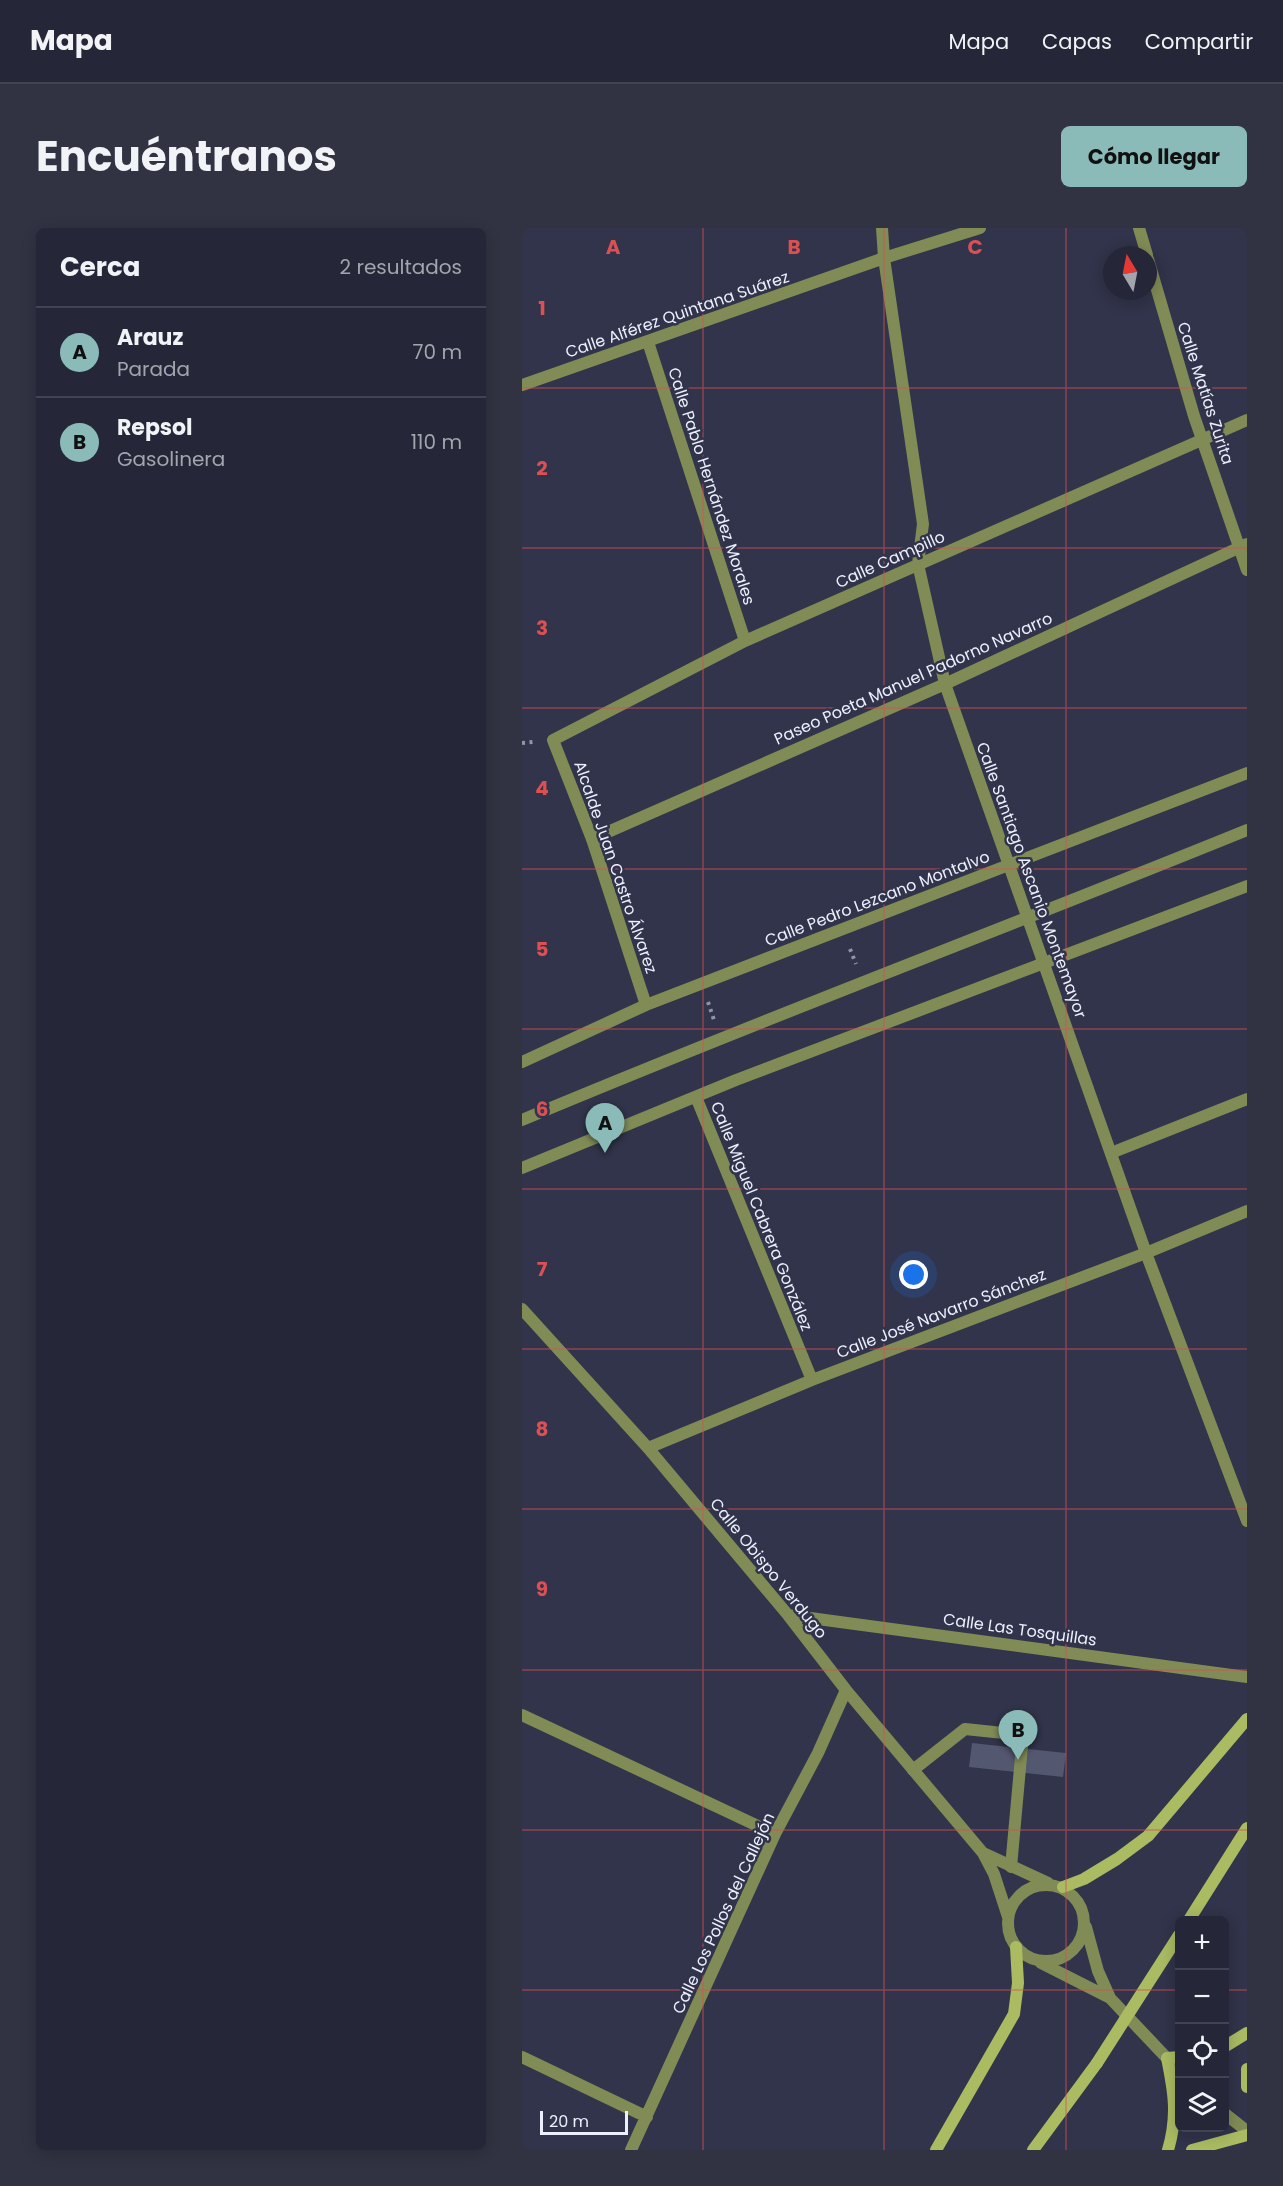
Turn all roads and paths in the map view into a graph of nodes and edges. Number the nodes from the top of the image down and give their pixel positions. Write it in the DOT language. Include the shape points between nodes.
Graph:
graph roads {
  1 [pos="882,228"];
  2 [pos="980,228"];
  3 [pos="1139,228"];
  4 [pos="1144,246"];
  5 [pos="884,258"];
  6 [pos="1157,291"];
  7 [pos="648,342"];
  8 [pos="522,385"];
  9 [pos="1247,420"];
  10 [pos="1203,438"];
  11 [pos="1243,545"];
  12 [pos="918,564"];
  13 [pos="1247,570"];
  14 [pos="745,640"];
  15 [pos="945,684"];
  16 [pos="553,740"];
  17 [pos="1247,773"];
  18 [pos="1247,830"];
  19 [pos="592,839"];
  20 [pos="1008,864"];
  21 [pos="1247,886"];
  22 [pos="1027,919"];
  23 [pos="843,929"];
  24 [pos="1044,963"];
  25 [pos="863,982"];
  26 [pos="646,1005"];
  27 [pos="522,1062"];
  28 [pos="696,1097"];
  29 [pos="1247,1099"];
  30 [pos="522,1120"];
  31 [pos="1111,1153"];
  32 [pos="522,1168"];
  33 [pos="1247,1211"];
  34 [pos="1146,1253"];
  35 [pos="522,1309"];
  36 [pos="812,1380"];
  37 [pos="648,1448"];
  38 [pos="1247,1521"];
  39 [pos="788,1615"];
  40 [pos="1247,1677"];
  41 [pos="846,1690"];
  42 [pos="522,1715"];
  43 [pos="1247,1719"];
  44 [pos="913,1770"];
  45 [pos="1247,1828"];
  46 [pos="775,1834"];
  47 [pos="984,1853"];
  48 [pos="1011,1867"];
  49 [pos="1049,1884"];
  50 [pos="1063,1887"];
  51 [pos="1192,1916"];
  52 [pos="1008,1917"];
  53 [pos="1085,1926"];
  54 [pos="1175,1941"];
  55 [pos="1016,1947"];
  56 [pos="1035,1960"];
  57 [pos="1110,1998"];
  58 [pos="1247,2033"];
  59 [pos="1229,2044"];
  60 [pos="522,2057"];
  61 [pos="1173,2058"];
  62 [pos="1247,2069"];
  63 [pos="1247,2087"];
  64 [pos="647,2117"];
  65 [pos="1229,2117"];
  66 [pos="1247,2133"];
  67 [pos="631,2150"];
  68 [pos="936,2150"];
  69 [pos="1033,2150"];
  70 [pos="1168,2150"];
  71 [pos="1192,2150"];
  1 -- 5 [label="street, Calle Santiago Ascanio Montemayor"];
  2 -- 5 [label="street, Calle Alférez Quintana Suárez"];
  3 -- 4 [label="street, Calle Matías Zurita"];
  5 -- 7 [label="street, Calle Alférez Quintana Suárez"];
  5 -- 12 [label="street, Calle Santiago Ascanio Montemayor" via="923,524"];
  6 -- 10 [label="street, Calle Matías Zurita"];
  7 -- 8 [label="street, Calle Alférez Quintana Suárez"];
  7 -- 14 [label="street, Calle Pablo Hernández Morales"];
  9 -- 10 [label="street, Calle Campillo"];
  10 -- 11 [label="street, Calle Matías Zurita"];
  10 -- 12 [label="street, Calle Campillo"];
  11 -- 13 [label="street, Calle Matías Zurita"];
  11 -- 15 [label="street, Paseo Poeta Manuel Padorno Navarro"];
  12 -- 14 [label="street, Calle Campillo"];
  12 -- 15 [label="street, Calle Santiago Ascanio Montemayor"];
  14 -- 16 [label="street, Calle Campillo"];
  15 -- 19 [label="street, Paseo Poeta Manuel Padorno Navarro"];
  15 -- 20 [label="street, Calle Santiago Ascanio Montemayor"];
  16 -- 19 [label="street, Alcalde Juan Castro Álvarez"];
  17 -- 20 [label="street, Calle Pedro Lezcano Montalvo"];
  18 -- 22 [label="street"];
  19 -- 26 [label="street, Alcalde Juan Castro Álvarez"];
  20 -- 22 [label="street, Calle Santiago Ascanio Montemayor"];
  20 -- 23 [label="street, Calle Pedro Lezcano Montalvo"];
  21 -- 24 [label="street"];
  22 -- 24 [label="street, Calle Santiago Ascanio Montemayor"];
  22 -- 25 [label="street"];
  23 -- 25 [label="path"];
  23 -- 26 [label="street, Calle Pedro Lezcano Montalvo"];
  24 -- 28 [label="street"];
  24 -- 31 [label="street, Calle Santiago Ascanio Montemayor"];
  25 -- 30 [label="street" via="677,1054"];
  26 -- 27 [label="street, Calle Pedro Lezcano Montalvo"];
  28 -- 32 [label="street"];
  28 -- 36 [label="street, Calle Miguel Cabrera González"];
  29 -- 31 [label="street"];
  31 -- 34 [label="street, Calle Santiago Ascanio Montemayor"];
  33 -- 34 [label="street, Calle José Navarro Sánchez"];
  34 -- 36 [label="street, Calle José Navarro Sánchez"];
  34 -- 38 [label="street, Calle Santiago Ascanio Montemayor"];
  35 -- 37 [label="street, Calle Obispo Verdugo"];
  36 -- 37 [label="street, Calle José Navarro Sánchez"];
  37 -- 39 [label="street, Calle Obispo Verdugo"];
  39 -- 40 [label="street, Calle Las Tosquillas"];
  39 -- 41 [label="street, Calle Obispo Verdugo"];
  41 -- 44 [label="street, Calle Obispo Verdugo"];
  41 -- 46 [label="street, Calle Los Pollos del Callejón"];
  42 -- 46 [label="street"];
  43 -- 50 [label="main road" via="1148,1836 1084,1879"];
  44 -- 47 [label="street, Calle Obispo Verdugo"];
  44 -- 48 [label="street" via="965,1729 1023,1735"];
  45 -- 51 [label="main road"];
  46 -- 64 [label="street, Calle Los Pollos del Callejón"];
  47 -- 48 [label="street, Calle Obispo Verdugo"];
  47 -- 52 [label="street, Calle Obispo Verdugo"];
  48 -- 49 [label="street, Calle Obispo Verdugo"];
  49 -- 50 [label="street"];
  49 -- 52 [label="street" via="1033,1886 1020,1894"];
  50 -- 53 [label="street" via="1083,1908"];
  52 -- 55 [label="street" via="1008,1929"];
  53 -- 56 [label="street" via="1081,1941 1068,1954 1053,1961"];
  53 -- 57 [label="street"];
  54 -- 69 [label="main road, bridge" via="1097,2063"];
  55 -- 56 [label="street"];
  55 -- 68 [label="main road" via="1014,2014"];
  56 -- 57 [label="street"];
  57 -- 61 [label="street"];
  58 -- 59 [label="main road"];
  60 -- 64 [label="street"];
  61 -- 70 [label="main road" via="1175,2099"];
  62 -- 63 [label="main road"];
  64 -- 67 [label="street, Calle Los Pollos del Callejón"];
  65 -- 66 [label="street"];
  66 -- 71 [label="main road"];
}
